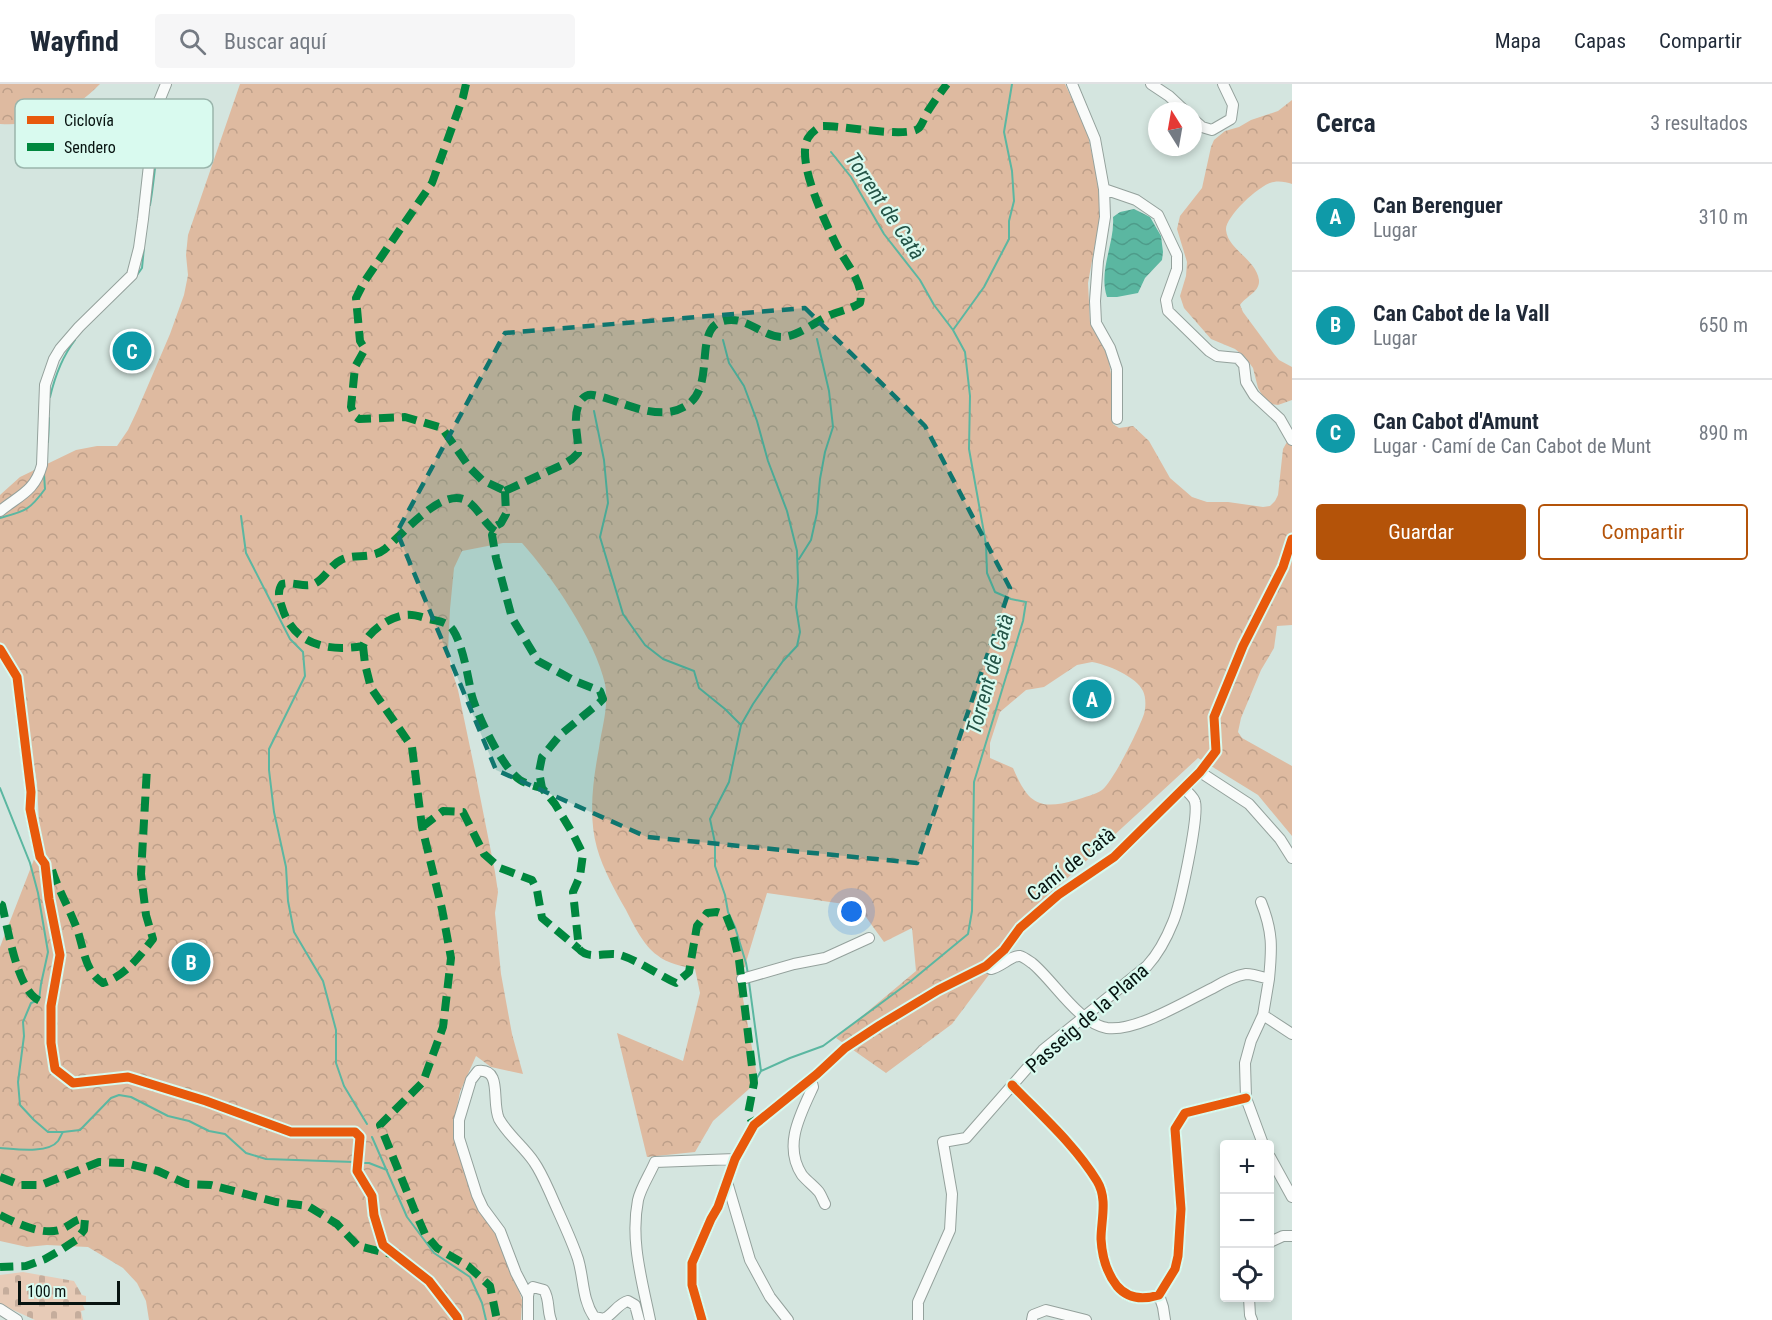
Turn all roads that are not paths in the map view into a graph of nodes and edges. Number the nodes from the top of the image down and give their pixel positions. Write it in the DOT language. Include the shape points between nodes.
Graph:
graph roads {
  1 [pos="166,84"];
  2 [pos="1072,84"];
  3 [pos="1151,84"];
  4 [pos="1223,84"];
  5 [pos="160,99"];
  6 [pos="1175,102"];
  7 [pos="1202,127"];
  8 [pos="149,168"];
  9 [pos="1104,189"];
  10 [pos="1117,419"];
  11 [pos="1292,440"];
  12 [pos="0,511"];
  13 [pos="1292,539"];
  14 [pos="0,649"];
  15 [pos="1200,772"];
  16 [pos="1184,788"];
  17 [pos="1292,858"];
  18 [pos="1261,902"];
  19 [pos="869,938"];
  20 [pos="986,966"];
  21 [pos="1269,979"];
  22 [pos="742,980"];
  23 [pos="1263,1015"];
  24 [pos="1083,1017"];
  25 [pos="1292,1034"];
  26 [pos="811,1079"];
  27 [pos="1012,1085"];
  28 [pos="1246,1098"];
  29 [pos="1262,1140"];
  30 [pos="735,1159"];
  31 [pos="1274,1166"];
  32 [pos="727,1181"];
  33 [pos="1292,1197"];
  34 [pos="825,1204"];
  35 [pos="1292,1236"];
  36 [pos="1274,1240"];
  37 [pos="1159,1295"];
  38 [pos="528,1296"];
  39 [pos="1250,1302"];
  40 [pos="0,1309"];
  41 [pos="17,1320"];
  42 [pos="458,1320"];
  43 [pos="528,1320"];
  44 [pos="550,1320"];
  45 [pos="639,1320"];
  46 [pos="650,1320"];
  47 [pos="702,1320"];
  48 [pos="788,1320"];
  49 [pos="918,1320"];
  50 [pos="1032,1320"];
  51 [pos="1086,1320"];
  52 [pos="1165,1320"];
  53 [pos="1252,1320"];
  1 -- 5 [label="street"];
  2 -- 9 [label="street" via="1095,139"];
  3 -- 6 [label="street"];
  4 -- 7 [label="street" via="1233,105 1230,119 1212,130"];
  8 -- 12 [label="street" via="132,275 79,327 54,359 45,385 39,478"];
  9 -- 10 [label="street" via="1096,323 1117,369"];
  9 -- 11 [label="street" via="1136,200 1158,214 1177,255 1177,269 1166,300 1168,311 1209,351 1238,358 1254,395 1280,419"];
  13 -- 15 [label="street, Camí de Catà" via="1214,717 1216,751"];
  14 -- 42 [label="street" via="17,677 32,792 30,809 45,864 60,956 51,1006 55,1069 73,1083 128,1077 291,1132 355,1132 360,1137 357,1171 372,1196 383,1245 429,1281"];
  15 -- 16 [label="street, Camí de Catà"];
  15 -- 17 [label="street" via="1249,804"];
  16 -- 20 [label="street, Camí de Catà" via="1114,857 1058,895 1020,928"];
  16 -- 24 [label="street, Passeig de la Plana" via="1195,801 1196,816 1174,920 1147,966"];
  18 -- 21 [label="street" via="1272,946"];
  19 -- 22 [label="street" via="825,958"];
  20 -- 24 [label="street" via="991,969 1011,958 1026,958"];
  20 -- 26 [label="street, Camí de Catà" via="880,1025 845,1048"];
  21 -- 23 [label="street"];
  21 -- 24 [label="street" via="1248,974 1232,978 1164,1013 1122,1029 1104,1028"];
  23 -- 25 [label="street"];
  23 -- 28 [label="street" via="1245,1063"];
  24 -- 27 [label="street, Passeig de la Plana" via="1043,1050"];
  26 -- 30 [label="street, Camí de Catà" via="754,1125"];
  26 -- 34 [label="street" via="813,1087 794,1131 794,1157 804,1178"];
  27 -- 37 [label="street" via="1099,1183 1103,1197 1104,1262 1112,1279 1133,1297"];
  27 -- 49 [label="street, Passeig de la Plana" via="966,1138 943,1142 952,1194 951,1230 918,1302"];
  28 -- 29 [label="street"];
  28 -- 37 [label="street" via="1185,1113 1175,1129 1181,1209 1178,1256"];
  30 -- 32 [label="street"];
  30 -- 46 [label="street" via="655,1162 639,1198 635,1227"];
  31 -- 33 [label="street"];
  32 -- 47 [label="street" via="692,1263 692,1285"];
  32 -- 48 [label="street" via="750,1260"];
  35 -- 36 [label="street"];
  37 -- 52 [label="street"];
  38 -- 43 [label="street"];
  38 -- 44 [label="street" via="533,1287 544,1290"];
  38 -- 45 [label="street" via="500,1231 477,1195 459,1138 459,1120 468,1088 478,1071 484,1070 494,1078 495,1110 535,1162 550,1193 578,1260 586,1302 594,1317 604,1319 628,1301 636,1305"];
  39 -- 53 [label="street"];
  40 -- 41 [label="street"];
  50 -- 51 [label="street" via="1033,1315 1046,1310"];
}
